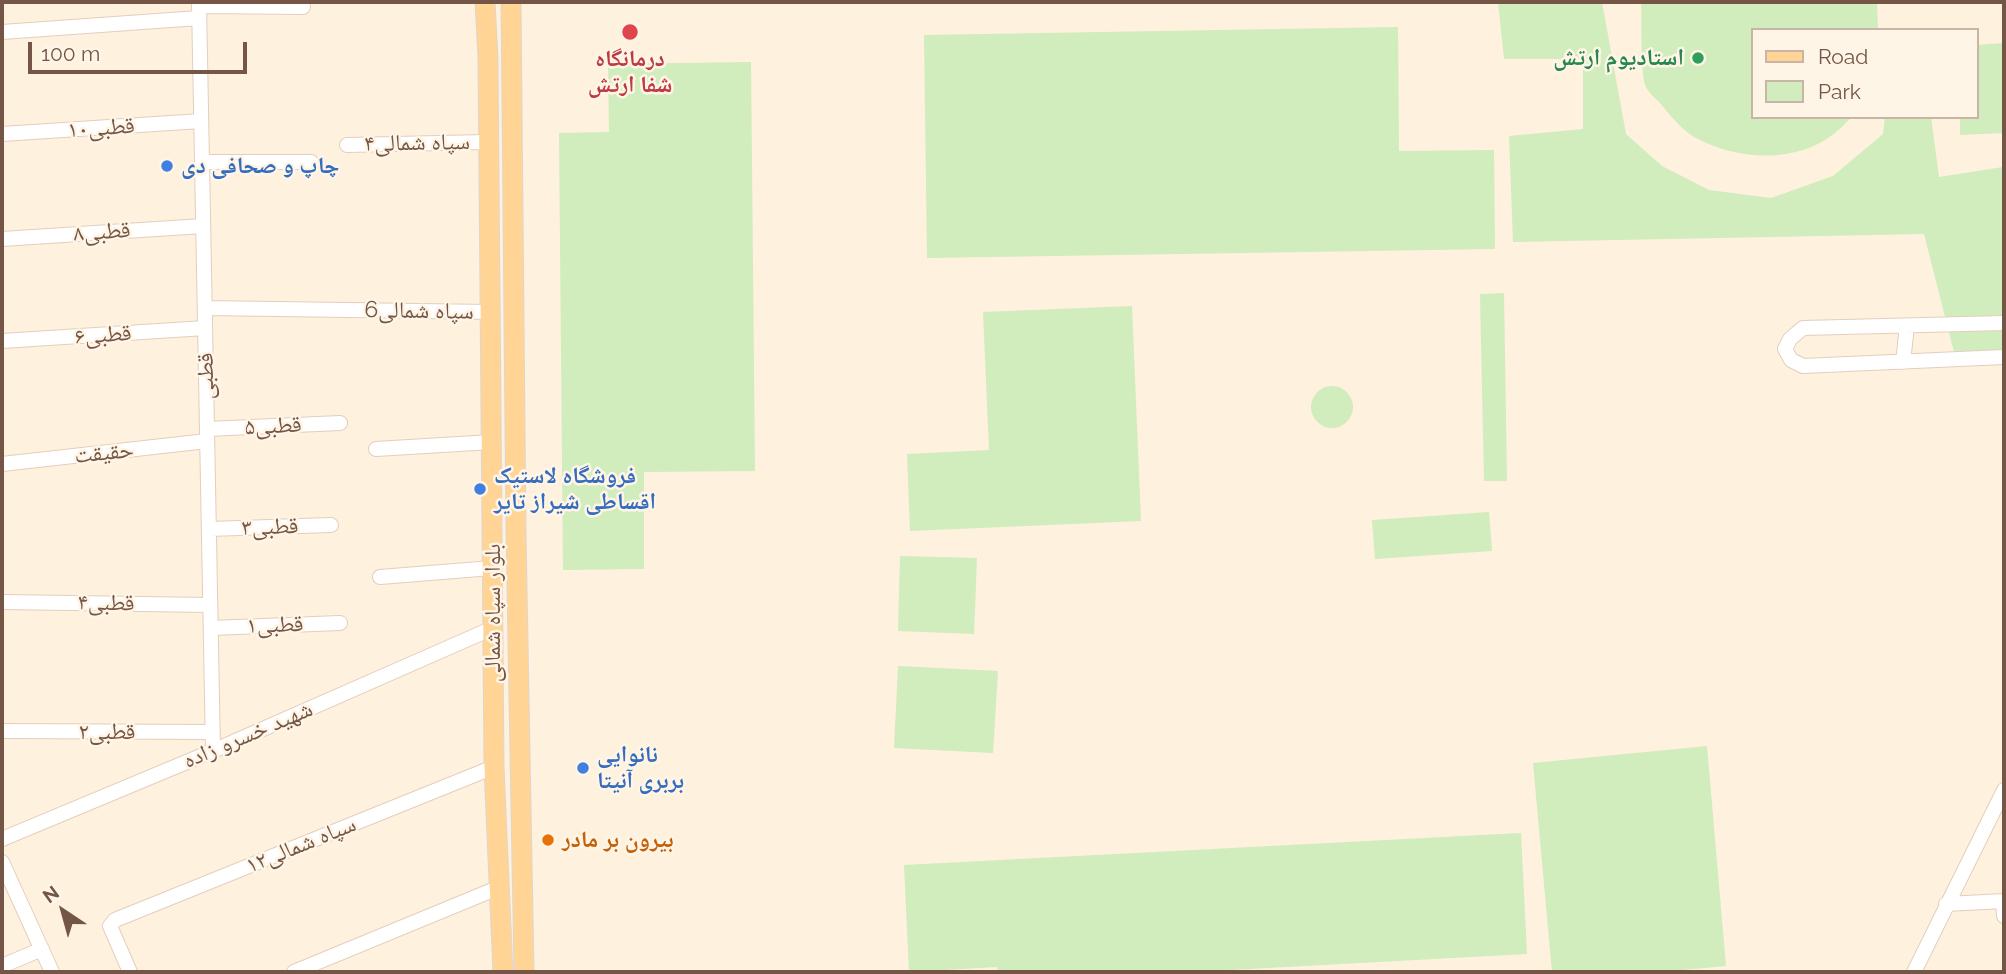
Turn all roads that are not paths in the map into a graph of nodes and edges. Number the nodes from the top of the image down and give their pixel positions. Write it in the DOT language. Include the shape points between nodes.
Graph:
graph roads {
  1 [pos="485,2"];
  2 [pos="511,2"];
  3 [pos="303,7"];
  4 [pos="199,9"];
  5 [pos="2,32"];
  6 [pos="201,121"];
  7 [pos="2,134"];
  8 [pos="488,142"];
  9 [pos="347,145"];
  10 [pos="202,162"];
  11 [pos="311,162"];
  12 [pos="203,226"];
  13 [pos="2,239"];
  14 [pos="512,242"];
  15 [pos="489,243"];
  16 [pos="205,308"];
  17 [pos="490,312"];
  18 [pos="2004,323"];
  19 [pos="1907,326"];
  20 [pos="205,328"];
  21 [pos="2,341"];
  22 [pos="2004,357"];
  23 [pos="1903,362"];
  24 [pos="340,422"];
  25 [pos="207,435"];
  26 [pos="492,442"];
  27 [pos="376,449"];
  28 [pos="2,464"];
  29 [pos="331,525"];
  30 [pos="209,528"];
  31 [pos="492,568"];
  32 [pos="380,577"];
  33 [pos="2,602"];
  34 [pos="210,605"];
  35 [pos="340,623"];
  36 [pos="211,628"];
  37 [pos="493,628"];
  38 [pos="2,731"];
  39 [pos="213,732"];
  40 [pos="213,751"];
  41 [pos="494,767"];
  42 [pos="2004,790"];
  43 [pos="521,835"];
  44 [pos="497,837"];
  45 [pos="2,839"];
  46 [pos="2,862"];
  47 [pos="500,887"];
  48 [pos="1946,904"];
  49 [pos="2004,906"];
  50 [pos="41,949"];
  51 [pos="2,966"];
  52 [pos="52,972"];
  53 [pos="130,972"];
  54 [pos="293,972"];
  55 [pos="503,972"];
  56 [pos="524,972"];
  57 [pos="1914,972"];
  1 -- 8 [label="main road, بلوار سپاه شمالی"];
  2 -- 14 [label="main road, بلوار سپاه شمالی"];
  3 -- 4 [label="street"];
  4 -- 5 [label="street"];
  4 -- 6 [label="street, قطبی"];
  6 -- 7 [label="street, قطبی۱۰"];
  6 -- 10 [label="street, قطبی"];
  8 -- 9 [label="street, سپاه شمالی۴"];
  8 -- 15 [label="main road, بلوار سپاه شمالی"];
  10 -- 11 [label="street"];
  10 -- 12 [label="street, قطبی"];
  12 -- 13 [label="street, قطبی۸"];
  12 -- 16 [label="street, قطبی"];
  14 -- 15 [label="main road"];
  14 -- 43 [label="main road, بلوار سپاه شمالی"];
  15 -- 17 [label="main road, بلوار سپاه شمالی"];
  16 -- 17 [label="street, 6سپاه شمالی"];
  16 -- 20 [label="street, قطبی"];
  17 -- 26 [label="main road, بلوار سپاه شمالی"];
  18 -- 19 [label="street"];
  19 -- 23 [label="street"];
  19 -- 23 [label="street" via="1803,328 1785,349 1791,360 1803,366"];
  20 -- 21 [label="street, قطبی۶"];
  20 -- 25 [label="street, قطبی"];
  22 -- 23 [label="street"];
  24 -- 25 [label="street, قطبی۵"];
  25 -- 28 [label="street, حقیقت"];
  25 -- 30 [label="street, قطبی"];
  26 -- 27 [label="street"];
  26 -- 31 [label="main road, بلوار سپاه شمالی"];
  29 -- 30 [label="street, قطبی۳"];
  30 -- 34 [label="street, قطبی"];
  31 -- 32 [label="street"];
  31 -- 37 [label="main road, بلوار سپاه شمالی"];
  33 -- 34 [label="street, قطبی۴"];
  34 -- 36 [label="street, قطبی"];
  35 -- 36 [label="street, قطبی۱"];
  36 -- 39 [label="street, قطبی"];
  37 -- 40 [label="street, شهید خسرو زاده"];
  37 -- 41 [label="main road, بلوار سپاه شمالی"];
  38 -- 39 [label="street, قطبی۲"];
  39 -- 40 [label="street, قطبی"];
  40 -- 45 [label="street, شهید خسرو زاده"];
  41 -- 44 [label="main road, بلوار سپاه شمالی"];
  41 -- 53 [label="street, سپاه شمالی۱۲" via="116,920 110,926"];
  42 -- 48 [label="street"];
  43 -- 44 [label="main road"];
  43 -- 56 [label="main road, بلوار سپاه شمالی"];
  44 -- 47 [label="main road, بلوار سپاه شمالی"];
  46 -- 50 [label="street"];
  47 -- 54 [label="street"];
  47 -- 55 [label="main road, بلوار سپاه شمالی"];
  48 -- 49 [label="street"];
  48 -- 57 [label="street"];
  50 -- 51 [label="street"];
  50 -- 52 [label="street"];
}
